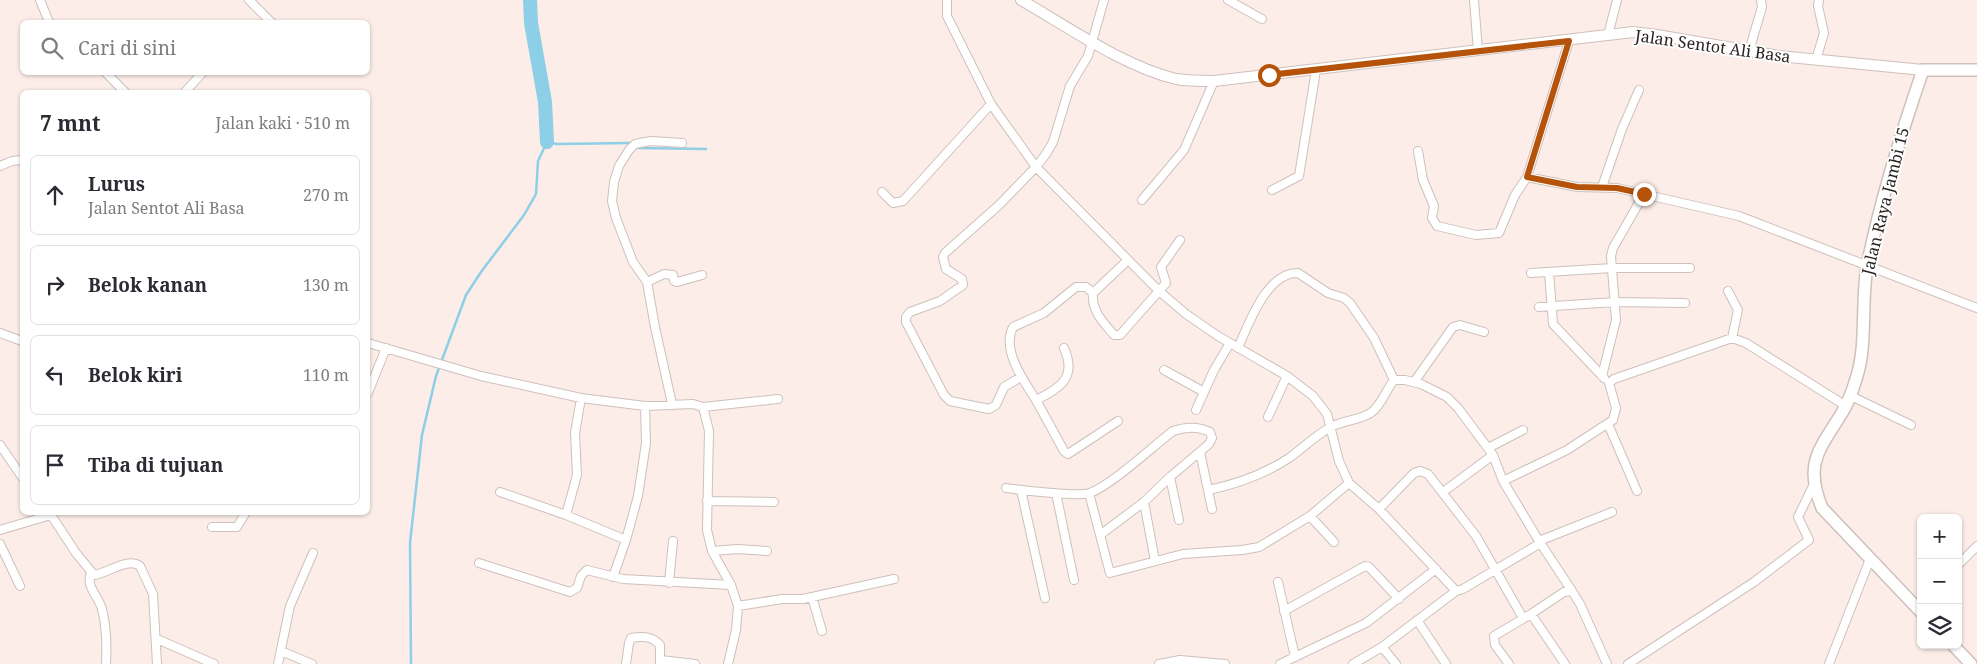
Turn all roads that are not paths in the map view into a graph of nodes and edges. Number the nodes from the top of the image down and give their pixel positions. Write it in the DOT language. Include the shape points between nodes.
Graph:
graph roads {
  1 [pos="40,0"];
  2 [pos="249,0"];
  3 [pos="947,0"];
  4 [pos="1021,0"];
  5 [pos="1104,0"];
  6 [pos="1228,0"];
  7 [pos="1473,0"];
  8 [pos="1617,0"];
  9 [pos="1761,0"];
  10 [pos="1819,0"];
  11 [pos="1262,19"];
  12 [pos="48,20"];
  13 [pos="265,20"];
  14 [pos="1608,35"];
  15 [pos="1569,41"];
  16 [pos="1093,42"];
  17 [pos="1478,51"];
  18 [pos="1750,51"];
  19 [pos="1816,60"];
  20 [pos="1316,70"];
  21 [pos="1923,70"];
  22 [pos="1977,70"];
  23 [pos="108,75"];
  24 [pos="200,75"];
  25 [pos="1214,82"];
  26 [pos="123,90"];
  27 [pos="187,90"];
  28 [pos="1639,90"];
  29 [pos="991,104"];
  30 [pos="682,143"];
  31 [pos="1418,151"];
  32 [pos="20,160"];
  33 [pos="0,166"];
  34 [pos="1036,168"];
  35 [pos="1527,177"];
  36 [pos="1602,188"];
  37 [pos="1272,190"];
  38 [pos="882,192"];
  39 [pos="1644,194"];
  40 [pos="1142,200"];
  41 [pos="1180,240"];
  42 [pos="1128,260"];
  43 [pos="1868,267"];
  44 [pos="1612,268"];
  45 [pos="1690,268"];
  46 [pos="1549,272"];
  47 [pos="1531,274"];
  48 [pos="702,275"];
  49 [pos="647,282"];
  50 [pos="1159,290"];
  51 [pos="1728,290"];
  52 [pos="1093,293"];
  53 [pos="1615,302"];
  54 [pos="1685,303"];
  55 [pos="1551,306"];
  56 [pos="1539,307"];
  57 [pos="1977,308"];
  58 [pos="1484,332"];
  59 [pos="0,333"];
  60 [pos="1732,338"];
  61 [pos="20,340"];
  62 [pos="1230,343"];
  63 [pos="370,344"];
  64 [pos="386,348"];
  65 [pos="1064,348"];
  66 [pos="1238,348"];
  67 [pos="1164,370"];
  68 [pos="1288,376"];
  69 [pos="1602,376"];
  70 [pos="1021,377"];
  71 [pos="1394,380"];
  72 [pos="1414,382"];
  73 [pos="1609,383"];
  74 [pos="370,388"];
  75 [pos="1204,392"];
  76 [pos="581,398"];
  77 [pos="778,399"];
  78 [pos="1036,400"];
  79 [pos="1848,401"];
  80 [pos="672,404"];
  81 [pos="645,406"];
  82 [pos="703,407"];
  83 [pos="1196,410"];
  84 [pos="1268,418"];
  85 [pos="1118,421"];
  86 [pos="1608,424"];
  87 [pos="1911,425"];
  88 [pos="1330,427"];
  89 [pos="1523,430"];
  90 [pos="0,445"];
  91 [pos="1200,452"];
  92 [pos="1490,452"];
  93 [pos="20,474"];
  94 [pos="1170,477"];
  95 [pos="1503,481"];
  96 [pos="1349,483"];
  97 [pos="1814,484"];
  98 [pos="1006,488"];
  99 [pos="1021,490"];
  100 [pos="1208,490"];
  101 [pos="1637,491"];
  102 [pos="500,492"];
  103 [pos="1443,492"];
  104 [pos="1056,493"];
  105 [pos="1089,493"];
  106 [pos="707,501"];
  107 [pos="774,502"];
  108 [pos="1144,502"];
  109 [pos="1212,508"];
  110 [pos="1379,509"];
  111 [pos="1612,512"];
  112 [pos="47,515"];
  113 [pos="51,515"];
  114 [pos="244,515"];
  115 [pos="566,515"];
  116 [pos="1310,516"];
  117 [pos="1179,520"];
  118 [pos="212,527"];
  119 [pos="0,530"];
  120 [pos="1100,535"];
  121 [pos="626,540"];
  122 [pos="673,541"];
  123 [pos="1539,541"];
  124 [pos="1334,542"];
  125 [pos="0,544"];
  126 [pos="1977,546"];
  127 [pos="712,551"];
  128 [pos="766,551"];
  129 [pos="313,553"];
  130 [pos="1870,559"];
  131 [pos="1962,560"];
  132 [pos="1156,561"];
  133 [pos="479,563"];
  134 [pos="1436,569"];
  135 [pos="1494,570"];
  136 [pos="91,573"];
  137 [pos="613,577"];
  138 [pos="894,579"];
  139 [pos="1074,580"];
  140 [pos="1278,582"];
  141 [pos="669,583"];
  142 [pos="731,585"];
  143 [pos="20,586"];
  144 [pos="1456,591"];
  145 [pos="1572,591"];
  146 [pos="812,597"];
  147 [pos="1045,598"];
  148 [pos="1399,598"];
  149 [pos="1917,605"];
  150 [pos="738,606"];
  151 [pos="1284,611"];
  152 [pos="1531,614"];
  153 [pos="1523,618"];
  154 [pos="1417,620"];
  155 [pos="822,631"];
  156 [pos="157,639"];
  157 [pos="1382,647"];
  158 [pos="1957,649"];
  159 [pos="281,651"];
  160 [pos="1295,657"];
  161 [pos="661,662"];
  162 [pos="106,664"];
  163 [pos="157,664"];
  164 [pos="214,664"];
  165 [pos="278,664"];
  166 [pos="312,664"];
  167 [pos="626,664"];
  168 [pos="695,664"];
  169 [pos="728,664"];
  170 [pos="1159,664"];
  171 [pos="1225,664"];
  172 [pos="1280,664"];
  173 [pos="1353,664"];
  174 [pos="1396,664"];
  175 [pos="1446,664"];
  176 [pos="1509,664"];
  177 [pos="1565,664"];
  178 [pos="1607,664"];
  179 [pos="1628,664"];
  180 [pos="1829,664"];
  181 [pos="1972,664"];
  1 -- 12 [label="street"];
  2 -- 13 [label="street"];
  3 -- 29 [label="street" via="947,16"];
  4 -- 16 [label="main road, Jalan Sentot Ali Basa"];
  5 -- 16 [label="street"];
  6 -- 11 [label="street"];
  7 -- 17 [label="street"];
  8 -- 14 [label="street"];
  9 -- 18 [label="street"];
  10 -- 19 [label="street" via="1824,33"];
  14 -- 15 [label="main road, Jalan Sentot Ali Basa"];
  14 -- 18 [label="main road, Jalan Sentot Ali Basa" via="1633,32"];
  15 -- 17 [label="main road, Jalan Sentot Ali Basa"];
  15 -- 35 [label="street"];
  16 -- 25 [label="main road, Jalan Sentot Ali Basa" via="1144,69 1178,79"];
  16 -- 34 [label="street" via="1067,94 1053,142"];
  17 -- 20 [label="main road, Jalan Sentot Ali Basa"];
  18 -- 19 [label="main road, Jalan Sentot Ali Basa"];
  19 -- 21 [label="main road, Jalan Sentot Ali Basa"];
  20 -- 25 [label="main road, Jalan Sentot Ali Basa"];
  20 -- 37 [label="street" via="1299,176"];
  21 -- 22 [label="highway, Jalan Sentot Ali Basa"];
  21 -- 43 [label="highway, Jalan Raya Jambi 15" via="1899,139"];
  23 -- 26 [label="street"];
  24 -- 27 [label="street"];
  25 -- 40 [label="street" via="1184,150"];
  28 -- 36 [label="street"];
  29 -- 34 [label="street"];
  29 -- 38 [label="street" via="903,201 893,203"];
  30 -- 49 [label="street" via="636,144 628,150 614,182 612,201 616,218 632,262"];
  31 -- 35 [label="street" via="1423,180 1434,206 1432,218 1437,226 1456,232 1476,235 1499,233 1515,195"];
  32 -- 33 [label="street"];
  34 -- 42 [label="street"];
  34 -- 70 [label="street" via="945,252 946,269 962,279 963,285 940,301 910,312 906,317 940,388 950,401 989,409 996,405 1004,387"];
  35 -- 36 [label="street" via="1577,187"];
  36 -- 39 [label="street"];
  39 -- 43 [label="street" via="1739,216"];
  39 -- 44 [label="street" via="1613,248"];
  41 -- 50 [label="street" via="1161,267 1166,283"];
  42 -- 50 [label="street"];
  42 -- 52 [label="street"];
  43 -- 57 [label="street"];
  43 -- 79 [label="highway, Jalan Raya Jambi 15" via="1860,366"];
  44 -- 45 [label="street"];
  44 -- 46 [label="street"];
  44 -- 53 [label="street"];
  46 -- 47 [label="street"];
  46 -- 55 [label="street"];
  48 -- 49 [label="street" via="675,282 672,276 664,274"];
  49 -- 80 [label="street"];
  50 -- 52 [label="street" via="1117,336 1098,315"];
  50 -- 62 [label="street" via="1186,314"];
  51 -- 60 [label="street" via="1738,310"];
  52 -- 70 [label="street" via="1086,287 1076,287 1044,314 1013,327 1010,347"];
  53 -- 54 [label="street"];
  53 -- 55 [label="street"];
  53 -- 69 [label="street" via="1615,327"];
  55 -- 56 [label="street"];
  55 -- 69 [label="street" via="1553,324"];
  58 -- 72 [label="street" via="1460,325 1453,327"];
  59 -- 61 [label="street"];
  60 -- 73 [label="street"];
  60 -- 79 [label="street"];
  62 -- 66 [label="street"];
  62 -- 75 [label="street"];
  63 -- 64 [label="street"];
  64 -- 74 [label="street"];
  64 -- 76 [label="street" via="481,376"];
  65 -- 78 [label="street" via="1070,371 1055,390"];
  66 -- 68 [label="street"];
  66 -- 71 [label="street" via="1271,285 1286,274 1298,273 1350,303 1374,338"];
  67 -- 75 [label="street"];
  68 -- 84 [label="street"];
  68 -- 88 [label="street" via="1314,396 1327,414"];
  69 -- 73 [label="street"];
  70 -- 78 [label="street"];
  71 -- 72 [label="street"];
  71 -- 88 [label="street" via="1371,413"];
  72 -- 92 [label="street" via="1447,397"];
  73 -- 86 [label="street" via="1616,408 1613,420"];
  75 -- 83 [label="street"];
  76 -- 81 [label="street"];
  76 -- 115 [label="street" via="575,434 577,475"];
  77 -- 82 [label="street"];
  78 -- 85 [label="street" via="1068,454"];
  79 -- 87 [label="street"];
  79 -- 97 [label="highway, Jalan Raya Jambi 15" via="1821,445 1813,471"];
  80 -- 81 [label="street"];
  80 -- 82 [label="street"];
  81 -- 121 [label="street" via="646,443 638,496"];
  82 -- 106 [label="street" via="709,431"];
  86 -- 95 [label="street" via="1546,461"];
  86 -- 101 [label="street"];
  88 -- 96 [label="street"];
  88 -- 100 [label="street" via="1264,474"];
  89 -- 92 [label="street"];
  90 -- 93 [label="street"];
  91 -- 94 [label="street"];
  91 -- 100 [label="street"];
  91 -- 105 [label="street" via="1209,444 1210,432 1196,428 1173,431 1111,480"];
  92 -- 95 [label="street"];
  92 -- 103 [label="street"];
  94 -- 108 [label="street"];
  94 -- 117 [label="street"];
  95 -- 123 [label="street"];
  96 -- 110 [label="street"];
  96 -- 116 [label="street"];
  97 -- 130 [label="highway, Jalan Raya Jambi 15" via="1822,508"];
  97 -- 179 [label="street" via="1798,517 1809,540 1754,582"];
  98 -- 99 [label="street"];
  99 -- 104 [label="street"];
  99 -- 147 [label="street"];
  100 -- 109 [label="street"];
  102 -- 115 [label="street"];
  103 -- 110 [label="street" via="1428,474 1420,471 1414,473"];
  103 -- 135 [label="street" via="1476,536"];
  104 -- 105 [label="street"];
  104 -- 139 [label="street"];
  105 -- 120 [label="street"];
  106 -- 107 [label="street"];
  106 -- 127 [label="street" via="707,530"];
  108 -- 120 [label="street"];
  108 -- 132 [label="street"];
  110 -- 134 [label="street"];
  111 -- 123 [label="street"];
  112 -- 119 [label="street"];
  113 -- 136 [label="street"];
  114 -- 118 [label="street" via="237,527"];
  115 -- 121 [label="street"];
  116 -- 124 [label="street"];
  116 -- 132 [label="street" via="1259,547 1182,554"];
  120 -- 132 [label="street" via="1110,572"];
  121 -- 137 [label="street"];
  122 -- 141 [label="street"];
  123 -- 135 [label="street" via="1539,544"];
  123 -- 145 [label="street"];
  125 -- 143 [label="street"];
  126 -- 131 [label="street"];
  127 -- 128 [label="street"];
  127 -- 142 [label="street"];
  129 -- 159 [label="street" via="290,606"];
  130 -- 149 [label="highway, Jalan Raya Jambi 15"];
  130 -- 180 [label="street"];
  133 -- 137 [label="street" via="570,592 576,590 583,572 587,570"];
  134 -- 144 [label="street"];
  134 -- 148 [label="street"];
  135 -- 144 [label="street"];
  135 -- 153 [label="street"];
  136 -- 156 [label="street" via="137,563 151,591"];
  136 -- 162 [label="street" via="90,584 102,607 106,630"];
  137 -- 141 [label="street"];
  138 -- 146 [label="street"];
  140 -- 151 [label="street"];
  141 -- 142 [label="street"];
  142 -- 150 [label="street"];
  144 -- 154 [label="street"];
  145 -- 152 [label="street" via="1564,592"];
  145 -- 178 [label="street"];
  146 -- 150 [label="street" via="782,598"];
  146 -- 155 [label="street"];
  148 -- 151 [label="street" via="1369,567 1364,566"];
  148 -- 160 [label="street" via="1366,623"];
  150 -- 169 [label="street"];
  151 -- 160 [label="street"];
  152 -- 153 [label="street"];
  152 -- 177 [label="street"];
  153 -- 176 [label="street" via="1494,636"];
  154 -- 157 [label="street"];
  154 -- 175 [label="street"];
  156 -- 163 [label="street"];
  156 -- 164 [label="street"];
  157 -- 173 [label="street"];
  157 -- 174 [label="street"];
  158 -- 181 [label="highway"];
  159 -- 165 [label="street"];
  159 -- 166 [label="street"];
  160 -- 172 [label="street"];
  161 -- 167 [label="street" via="660,645 642,636 632,638 629,643"];
  161 -- 168 [label="street"];
  170 -- 171 [label="street" via="1180,660"];
}
